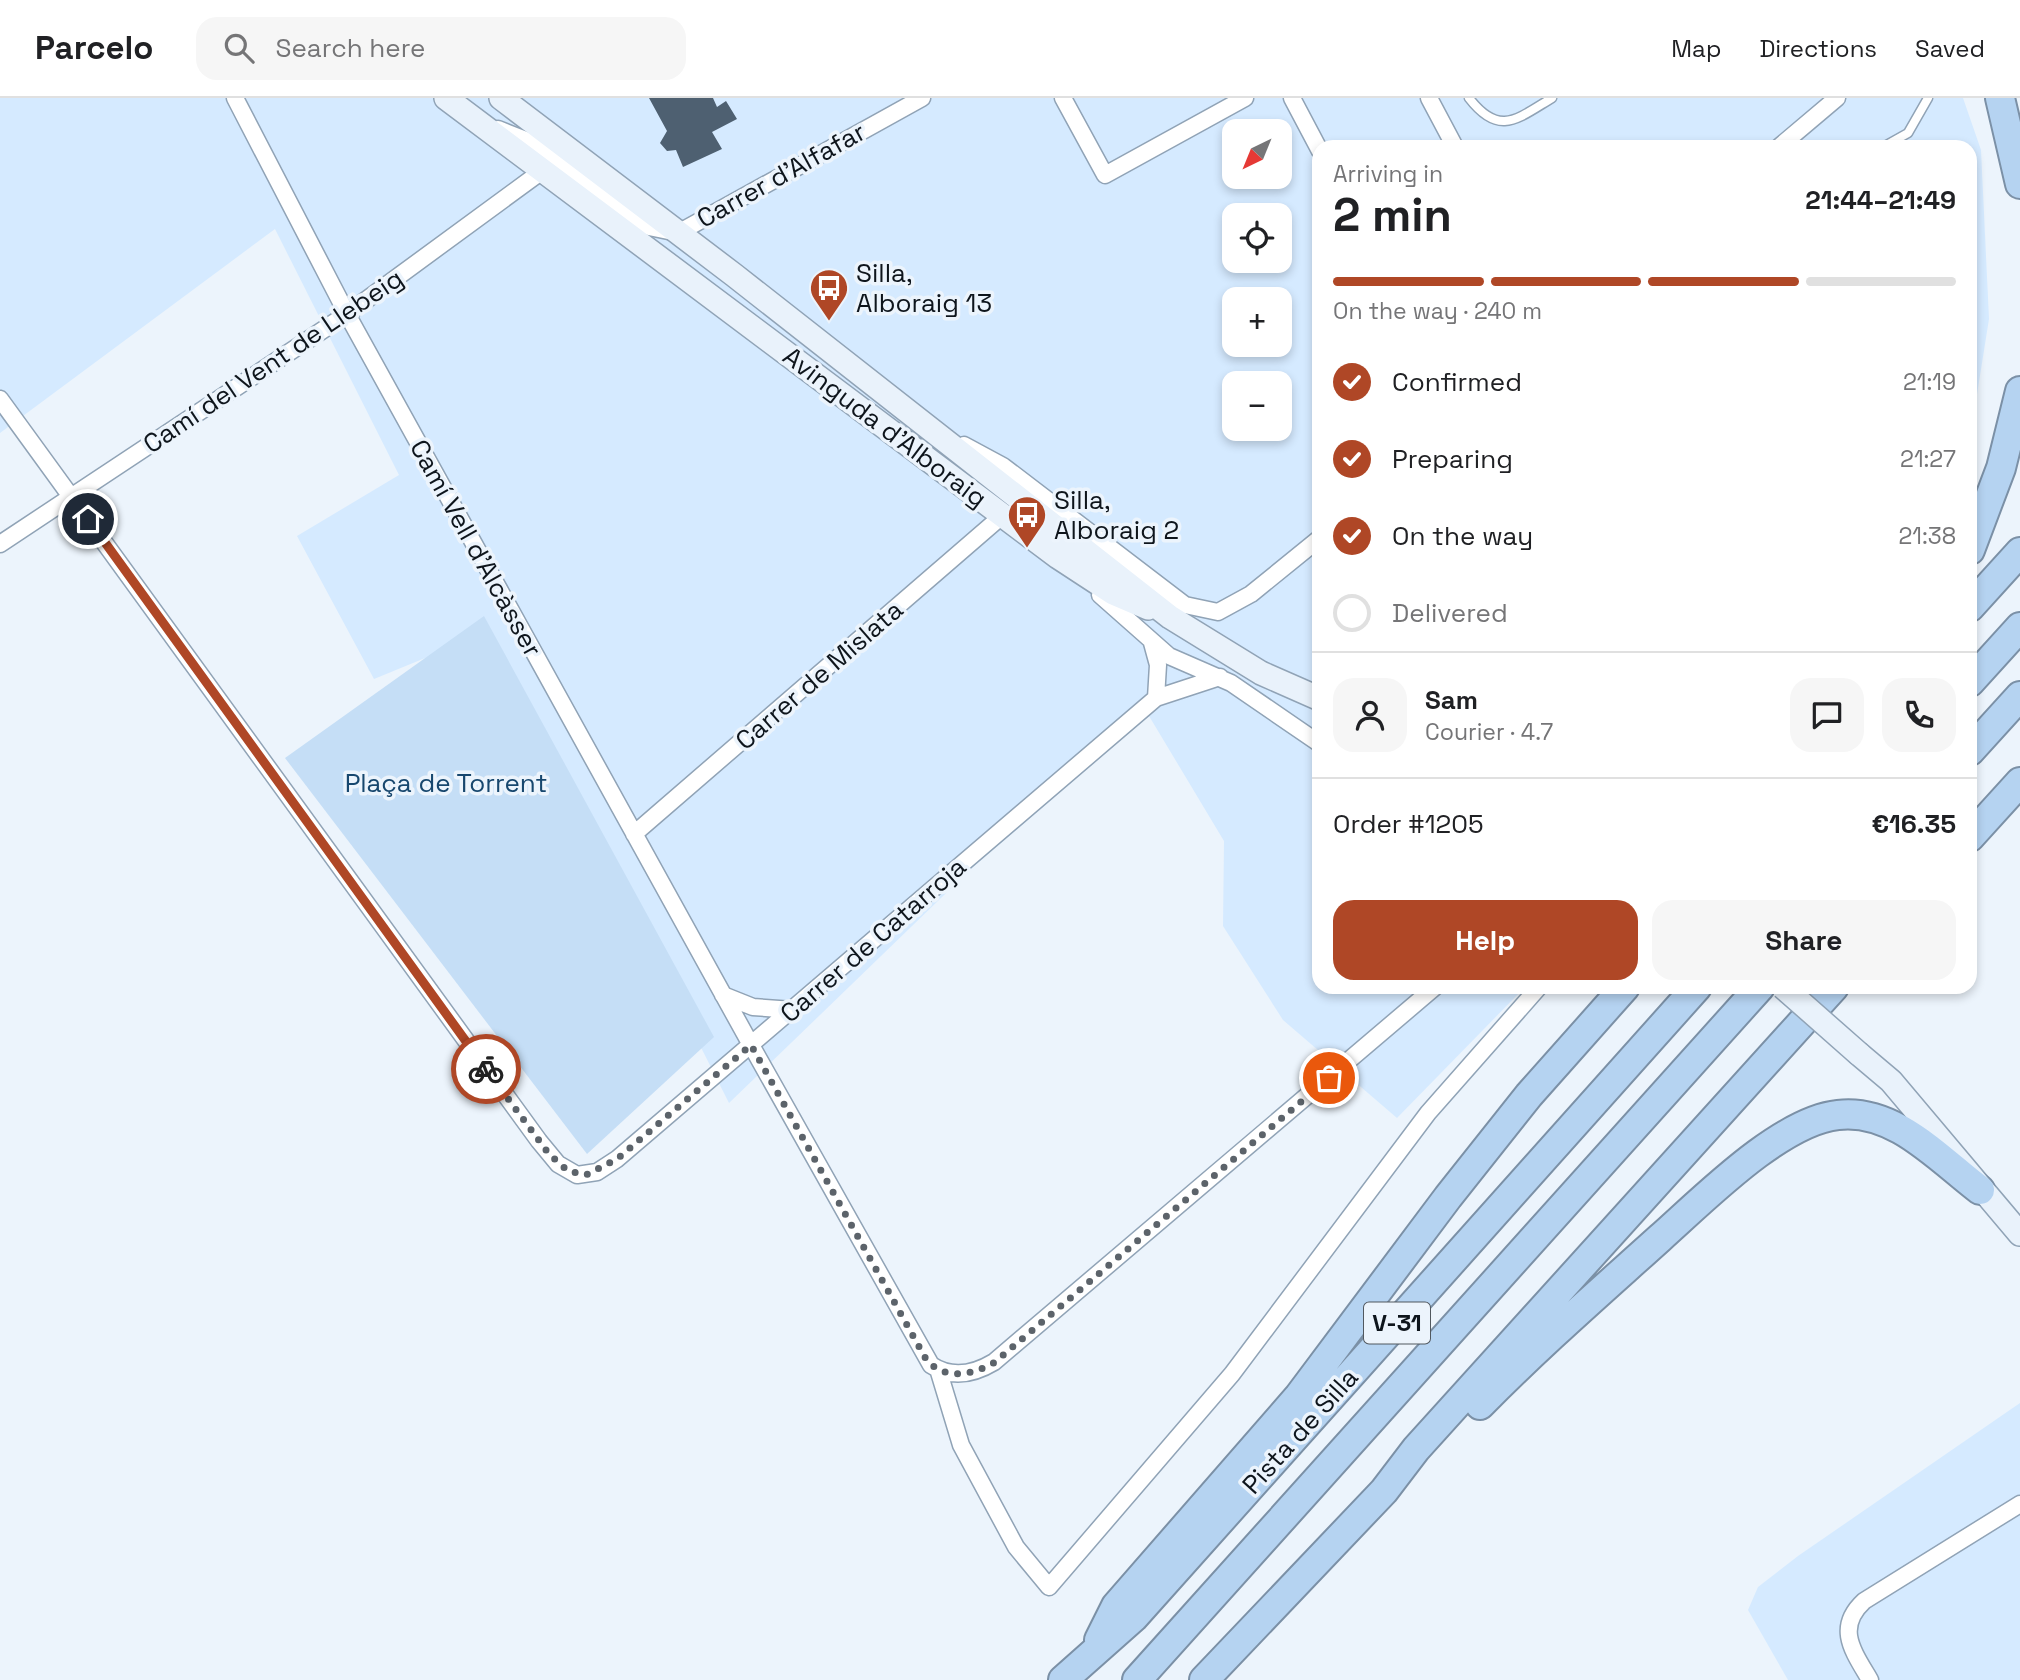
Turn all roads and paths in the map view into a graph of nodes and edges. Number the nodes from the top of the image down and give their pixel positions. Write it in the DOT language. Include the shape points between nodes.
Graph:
graph roads {
  1 [pos="235,98"];
  2 [pos="446,98"];
  3 [pos="501,98"];
  4 [pos="922,98"];
  5 [pos="1063,98"];
  6 [pos="1245,98"];
  7 [pos="1292,98"];
  8 [pos="1429,98"];
  9 [pos="1469,98"];
  10 [pos="1552,98"];
  11 [pos="1837,98"];
  12 [pos="1928,98"];
  13 [pos="2000,98"];
  14 [pos="479,123"];
  15 [pos="1314,140"];
  16 [pos="1451,140"];
  17 [pos="1787,140"];
  18 [pos="1895,140"];
  19 [pos="542,171"];
  20 [pos="2020,184"];
  21 [pos="678,233"];
  22 [pos="346,314"];
  23 [pos="2020,391"];
  24 [pos="0,399"];
  25 [pos="919,421"];
  26 [pos="72,497"];
  27 [pos="1003,515"];
  28 [pos="1977,531"];
  29 [pos="1034,539"];
  30 [pos="0,544"];
  31 [pos="1312,544"];
  32 [pos="2020,552"];
  33 [pos="1977,599"];
  34 [pos="1170,617"];
  35 [pos="2020,627"];
  36 [pos="1152,643"];
  37 [pos="1977,674"];
  38 [pos="1220,677"];
  39 [pos="1312,695"];
  40 [pos="2020,696"];
  41 [pos="1156,698"];
  42 [pos="1312,738"];
  43 [pos="1977,743"];
  44 [pos="2020,782"];
  45 [pos="1977,828"];
  46 [pos="634,834"];
  47 [pos="1427,994"];
  48 [pos="1533,994"];
  49 [pos="1619,994"];
  50 [pos="1692,994"];
  51 [pos="1754,994"];
  52 [pos="1791,994"];
  53 [pos="1828,994"];
  54 [pos="723,995"];
  55 [pos="793,1010"];
  56 [pos="751,1045"];
  57 [pos="1980,1189"];
  58 [pos="2014,1228"];
  59 [pos="938,1369"];
  60 [pos="1384,1491"];
  61 [pos="2020,1504"];
  62 [pos="1093,1654"];
  63 [pos="1063,1680"];
  64 [pos="1137,1680"];
  65 [pos="1203,1680"];
  66 [pos="1870,1680"];
  1 -- 22 [label="street, Camí Vell d'Alcàsser"];
  2 -- 14 [label="street, Avinguda d’Alboraig"];
  3 -- 21 [label="street, Avinguda d’Alboraig"];
  4 -- 21 [label="street, Carrer d'Alfafar"];
  5 -- 6 [label="street" via="1105,175"];
  7 -- 15 [label="street"];
  8 -- 16 [label="street"];
  9 -- 10 [label="lane" via="1482,116 1498,121 1518,119"];
  11 -- 17 [label="street"];
  12 -- 18 [label="lane" via="1908,133"];
  13 -- 20 [label="highway"];
  14 -- 19 [label="street, Avinguda d’Alboraig"];
  14 -- 21 [label="street, Avinguda d’Alboraig" via="528,141 644,226"];
  19 -- 22 [label="street, Camí del Vent de Llebeig"];
  19 -- 27 [label="street, Avinguda d’Alboraig"];
  21 -- 25 [label="street, Avinguda d’Alboraig"];
  22 -- 26 [label="street, Camí del Vent de Llebeig"];
  22 -- 46 [label="street, Camí Vell d'Alcàsser"];
  23 -- 28 [label="highway" via="2001,468"];
  24 -- 26 [label="street"];
  25 -- 31 [label="street" via="1003,466 1185,606 1219,612 1251,594"];
  25 -- 34 [label="street, Avinguda d’Alboraig"];
  26 -- 30 [label="street, Camí del Vent de Llebeig"];
  26 -- 56 [label="street, Carrer de Catarroja" via="539,1141 568,1171 586,1175 617,1159"];
  27 -- 29 [label="street, Avinguda d’Alboraig"];
  27 -- 46 [label="street, Carrer de Mislata"];
  29 -- 34 [label="street, Avinguda d’Alboraig" via="1113,593"];
  29 -- 36 [label="street" via="1120,610"];
  32 -- 33 [label="highway"];
  34 -- 39 [label="street" via="1261,673"];
  35 -- 37 [label="highway"];
  36 -- 38 [label="street" via="1182,663"];
  36 -- 41 [label="street" via="1158,672"];
  38 -- 41 [label="street, Carrer de Catarroja"];
  38 -- 42 [label="street"];
  40 -- 43 [label="highway"];
  41 -- 55 [label="street, Carrer de Catarroja"];
  44 -- 45 [label="highway"];
  46 -- 54 [label="street, Camí Vell d'Alcàsser"];
  47 -- 59 [label="street" via="995,1362 966,1374"];
  48 -- 59 [label="street" via="1428,1113 1232,1374 1049,1587 1016,1547 961,1445"];
  49 -- 62 [label="highway" via="1448,1196 1299,1396 1116,1606"];
  50 -- 62 [label="highway, Pista de Silla / V-31" via="1134,1617"];
  51 -- 64 [label="highway, Pista de Silla / V-31"];
  52 -- 57 [label="street, bridge" via="1891,1081"];
  53 -- 60 [label="highway" via="1416,1449"];
  54 -- 55 [label="street" via="753,1007"];
  54 -- 56 [label="street, Camí Vell d'Alcàsser"];
  55 -- 56 [label="street, Carrer de Catarroja"];
  56 -- 59 [label="street, Camí Vell d'Alcàsser" via="926,1359"];
  57 -- 58 [label="street"];
  57 -- 60 [label="highway" via="1888,1120 1838,1115 1798,1129 1751,1159 1559,1327 1426,1459"];
  60 -- 65 [label="highway"];
  61 -- 66 [label="street" via="1853,1611 1847,1627 1853,1651"];
  62 -- 63 [label="highway, Pista de Silla / V-31"];
}
